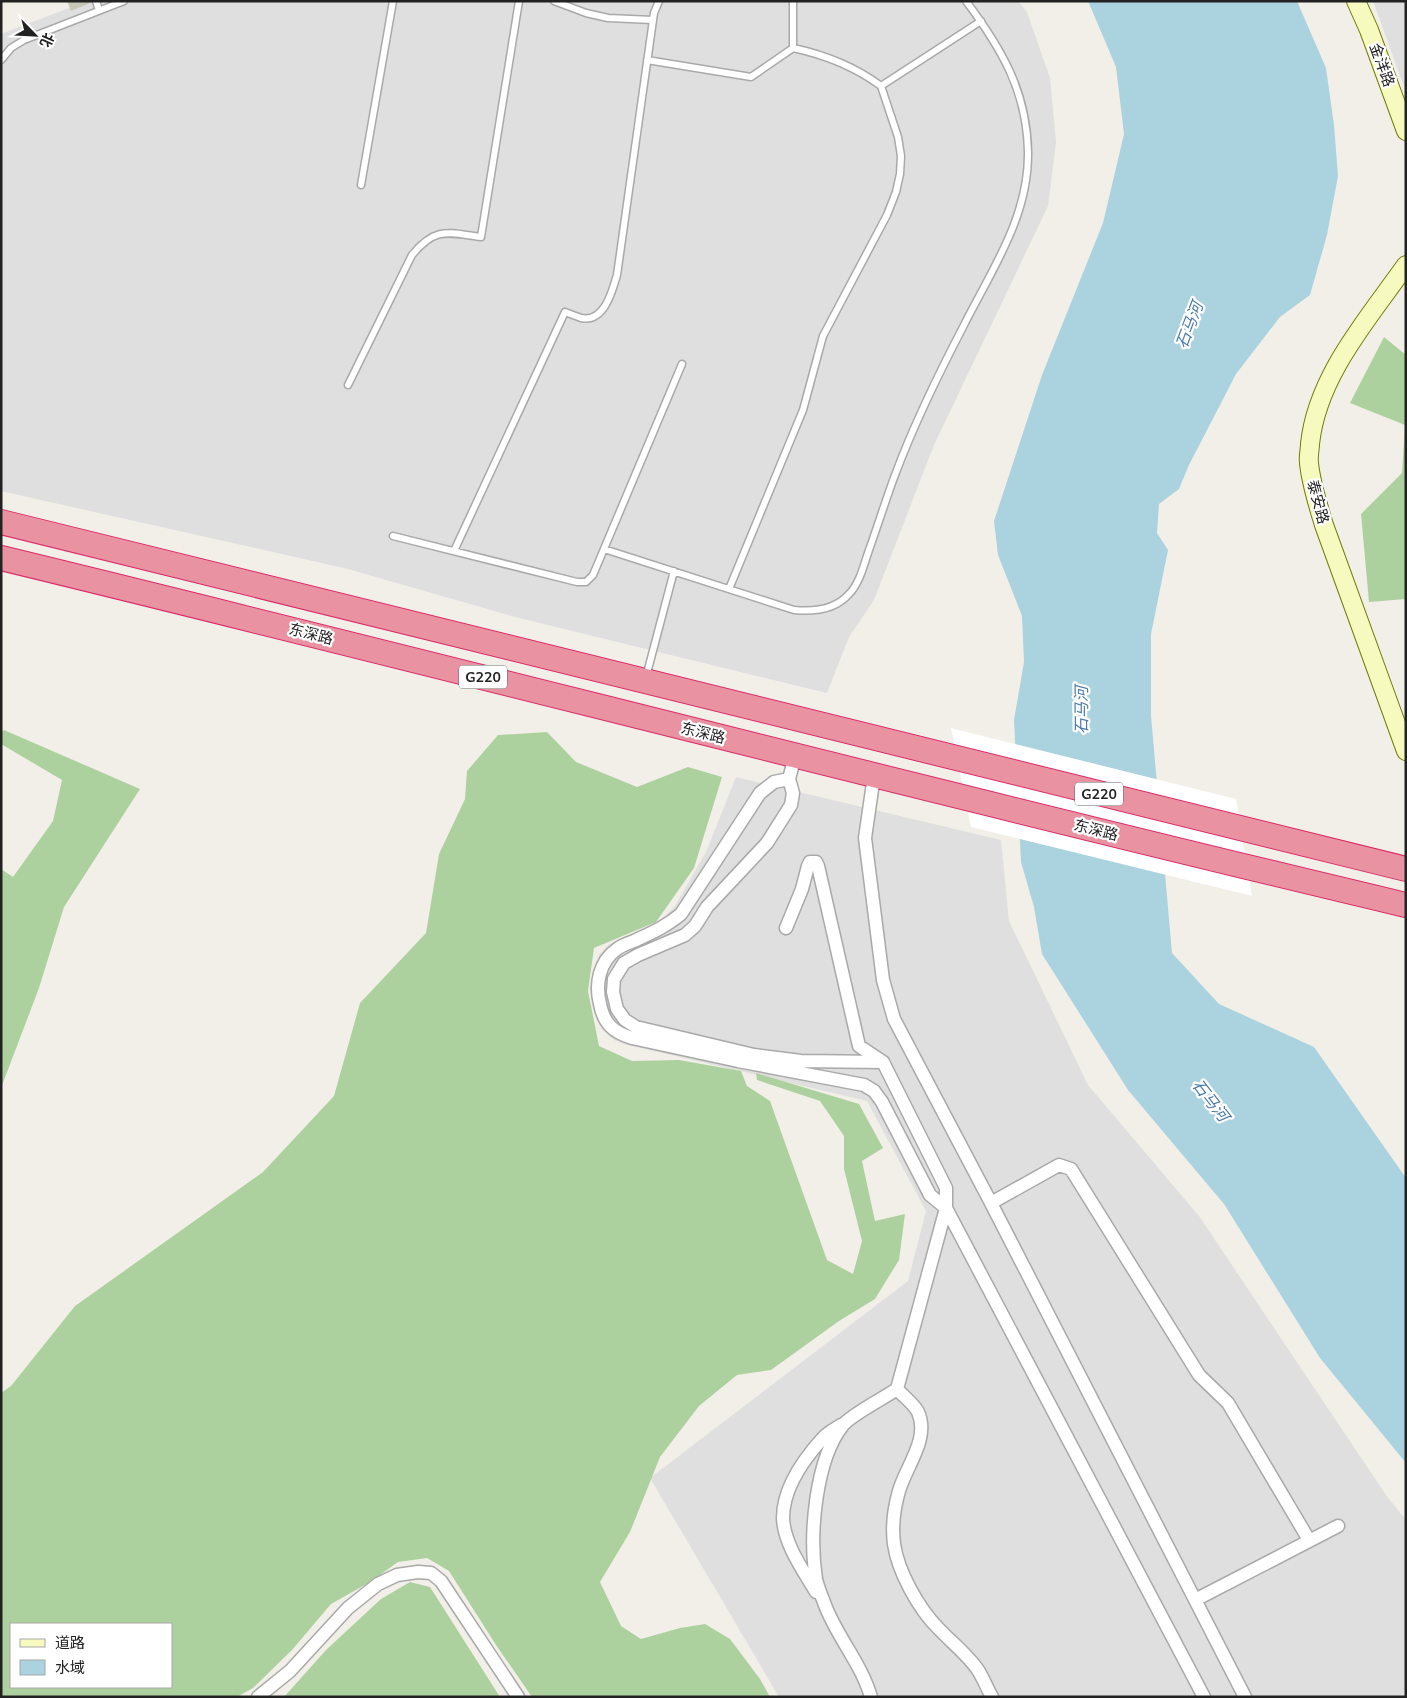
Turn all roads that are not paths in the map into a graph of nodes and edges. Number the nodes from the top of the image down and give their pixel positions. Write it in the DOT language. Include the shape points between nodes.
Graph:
graph roads {
  1 [pos="96,1"];
  2 [pos="124,1"];
  3 [pos="393,1"];
  4 [pos="519,1"];
  5 [pos="554,1"];
  6 [pos="659,1"];
  7 [pos="793,1"];
  8 [pos="966,1"];
  9 [pos="1356,1"];
  10 [pos="100,10"];
  11 [pos="653,20"];
  12 [pos="981,21"];
  13 [pos="793,48"];
  14 [pos="1,60"];
  15 [pos="647,60"];
  16 [pos="881,86"];
  17 [pos="1406,131"];
  18 [pos="361,184"];
  19 [pos="1406,265"];
  20 [pos="682,364"];
  21 [pos="348,384"];
  22 [pos="1,522"];
  23 [pos="393,536"];
  24 [pos="604,549"];
  25 [pos="454,552"];
  26 [pos="1,558"];
  27 [pos="674,572"];
  28 [pos="728,589"];
  29 [pos="645,681"];
  30 [pos="1406,751"];
  31 [pos="796,756"];
  32 [pos="874,776"];
  33 [pos="789,779"];
  34 [pos="1406,869"];
  35 [pos="1406,905"];
  36 [pos="786,928"];
  37 [pos="883,1062"];
  38 [pos="991,1203"];
  39 [pos="946,1208"];
  40 [pos="897,1389"];
  41 [pos="844,1424"];
  42 [pos="1338,1526"];
  43 [pos="1309,1540"];
  44 [pos="1195,1600"];
  45 [pos="826,1607"];
  46 [pos="258,1697"];
  47 [pos="518,1697"];
  48 [pos="871,1697"];
  49 [pos="992,1697"];
  50 [pos="1204,1697"];
  51 [pos="1245,1697"];
  1 -- 10 [label="lane"];
  2 -- 10 [label="lane"];
  3 -- 18 [label="lane"];
  4 -- 21 [label="lane" via="481,237 444,232 424,241 412,255"];
  5 -- 11 [label="lane" via="608,18"];
  6 -- 11 [label="lane"];
  7 -- 13 [label="lane"];
  8 -- 12 [label="lane"];
  9 -- 17 [label="street, 金洋路"];
  10 -- 14 [label="lane" via="24,40"];
  11 -- 15 [label="lane"];
  12 -- 16 [label="lane"];
  12 -- 28 [label="lane" via="1001,52 1018,88 1028,145 1026,184 1016,221 999,261 963,326 913,430 860,577 839,604 809,612"];
  13 -- 15 [label="lane" via="751,77"];
  13 -- 16 [label="lane" via="841,62"];
  15 -- 25 [label="lane" via="612,293 602,310 593,317 583,318 566,312"];
  16 -- 28 [label="lane" via="898,137 900,165 896,192 823,336 802,410"];
  19 -- 30 [label="street, 泰安路" via="1336,367 1322,395 1312,428 1309,461 1314,494 1324,525"];
  20 -- 24 [label="lane"];
  22 -- 29 [label="highway, G220"];
  23 -- 25 [label="lane"];
  24 -- 25 [label="lane" via="590,580 582,583"];
  24 -- 27 [label="lane"];
  26 -- 31 [label="highway, 东深路 / G220"];
  27 -- 28 [label="lane"];
  27 -- 29 [label="lane"];
  29 -- 34 [label="highway, G220"];
  31 -- 32 [label="highway, 东深路 / G220"];
  31 -- 33 [label="street"];
  32 -- 35 [label="highway, 东深路 / G220"];
  32 -- 38 [label="street" via="865,838 887,998 894,1019"];
  33 -- 37 [label="street" via="793,793 791,805 767,843 714,900 695,926 685,935 624,963 614,979 617,1009 636,1027 754,1055 801,1061"];
  33 -- 39 [label="street" via="774,782 760,793 681,914 668,925 617,949 605,961 598,978 602,1012 610,1028 632,1038 864,1085 874,1091 882,1102 930,1195"];
  36 -- 37 [label="street" via="808,866 810,862 816,862 859,1046"];
  37 -- 39 [label="street" via="946,1188"];
  38 -- 43 [label="street" via="1059,1165 1071,1169 1199,1375 1228,1403"];
  38 -- 44 [label="street"];
  39 -- 40 [label="street"];
  39 -- 50 [label="street"];
  40 -- 41 [label="street"];
  40 -- 49 [label="street" via="917,1411 921,1426 920,1439 899,1490 894,1516 894,1544 902,1571 921,1607 977,1669"];
  41 -- 45 [label="street" via="829,1449 820,1475 814,1521 816,1581"];
  41 -- 45 [label="street" via="823,1437 801,1467 786,1500 783,1518 795,1557"];
  42 -- 43 [label="street"];
  43 -- 44 [label="street"];
  44 -- 51 [label="street"];
  45 -- 48 [label="street"];
  46 -- 47 [label="street" via="290,1671 348,1608 378,1584 397,1574 418,1572 431,1573 442,1581"];
}
